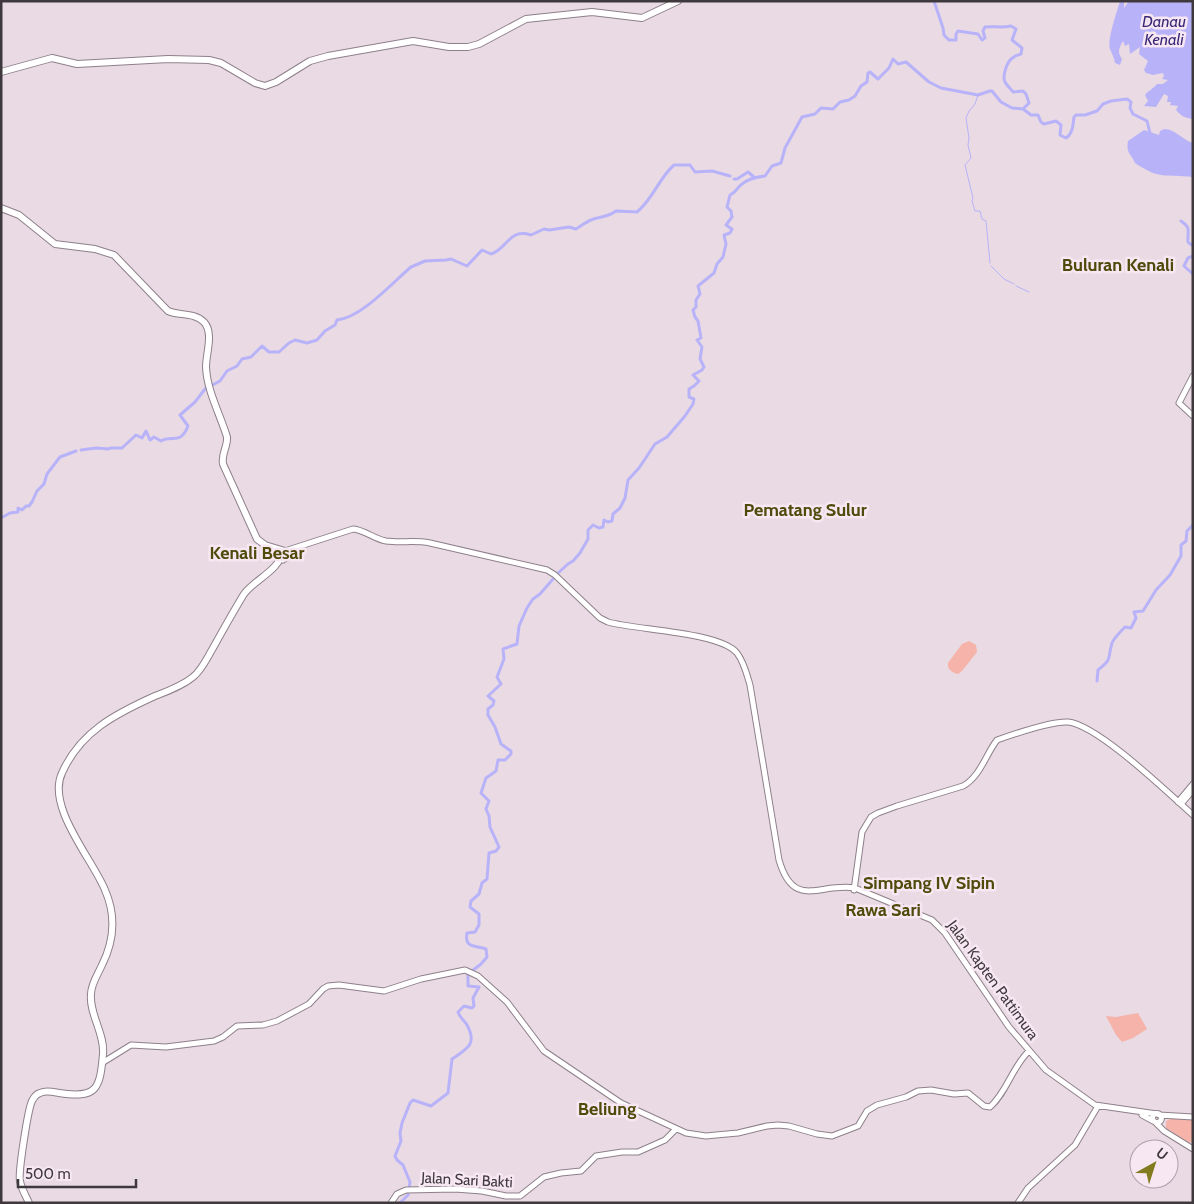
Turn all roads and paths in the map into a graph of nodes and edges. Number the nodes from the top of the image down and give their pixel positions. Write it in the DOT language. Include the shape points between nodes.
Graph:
graph roads {
  1 [pos="678,1"];
  2 [pos="1,72"];
  3 [pos="1,208"];
  4 [pos="1193,376"];
  5 [pos="1193,416"];
  6 [pos="324,539"];
  7 [pos="282,554"];
  8 [pos="1193,784"];
  9 [pos="1193,790"];
  10 [pos="1178,803"];
  11 [pos="1193,816"];
  12 [pos="855,889"];
  13 [pos="1028,1052"];
  14 [pos="102,1063"];
  15 [pos="1097,1107"];
  16 [pos="1193,1117"];
  17 [pos="1158,1119"];
  18 [pos="676,1129"];
  19 [pos="1193,1148"];
  20 [pos="29,1203"];
  21 [pos="391,1203"];
  22 [pos="1018,1203"];
  1 -- 2 [label="highway" via="642,18 592,12 526,19 471,46 449,47 413,41 328,56 310,61 265,86 209,60 77,64 52,58"];
  3 -- 7 [label="highway" via="19,215 55,244 114,255 168,311 193,315 208,327 206,367 225,442 220,462 256,542"];
  4 -- 5 [label="main road" via="1179,403"];
  6 -- 7 [label="main road"];
  6 -- 7 [label="main road"];
  6 -- 12 [label="main road" via="356,532 386,543 422,544 545,570 610,626 682,635 719,644 736,654 748,686 784,874 791,884 809,892 842,886"];
  7 -- 14 [label="highway" via="244,594 195,675 118,714 83,740 58,783 71,831 104,888 113,921 108,951 90,993 103,1046"];
  8 -- 10 [label="main road"];
  9 -- 10 [label="main road"];
  10 -- 11 [label="main road"];
  10 -- 12 [label="main road" via="1097,735 1072,724 1053,724 994,744 966,785 875,815 862,832"];
  12 -- 13 [label="main road, Jalan Kapten Pattimura" via="937,924"];
  13 -- 15 [label="main road, Jalan Kapten Pattimura" via="1045,1072 1088,1104"];
  13 -- 18 [label="main road" via="990,1108 968,1093 925,1090 877,1105 867,1111 858,1126 832,1136 778,1125 706,1136"];
  14 -- 18 [label="main road" via="131,1045 166,1047 214,1042 236,1027 277,1021 309,1004 323,989 332,985 384,992 431,977 470,972 507,1002 544,1051 622,1103"];
  14 -- 20 [label="highway" via="97,1086 91,1093 70,1095 43,1091 33,1100 20,1175"];
  15 -- 17 [label="main road, Jalan Kapten Pattimura"];
  15 -- 22 [label="main road" via="1075,1145 1028,1188"];
  16 -- 17 [label="main road" via="1169,1115"];
  17 -- 19 [label="main road" via="1164,1131"];
  18 -- 21 [label="main road, Jalan Sari Bakti" via="665,1140 638,1152 599,1155 581,1172 541,1178 520,1196 455,1189 409,1190 397,1194"];
}
